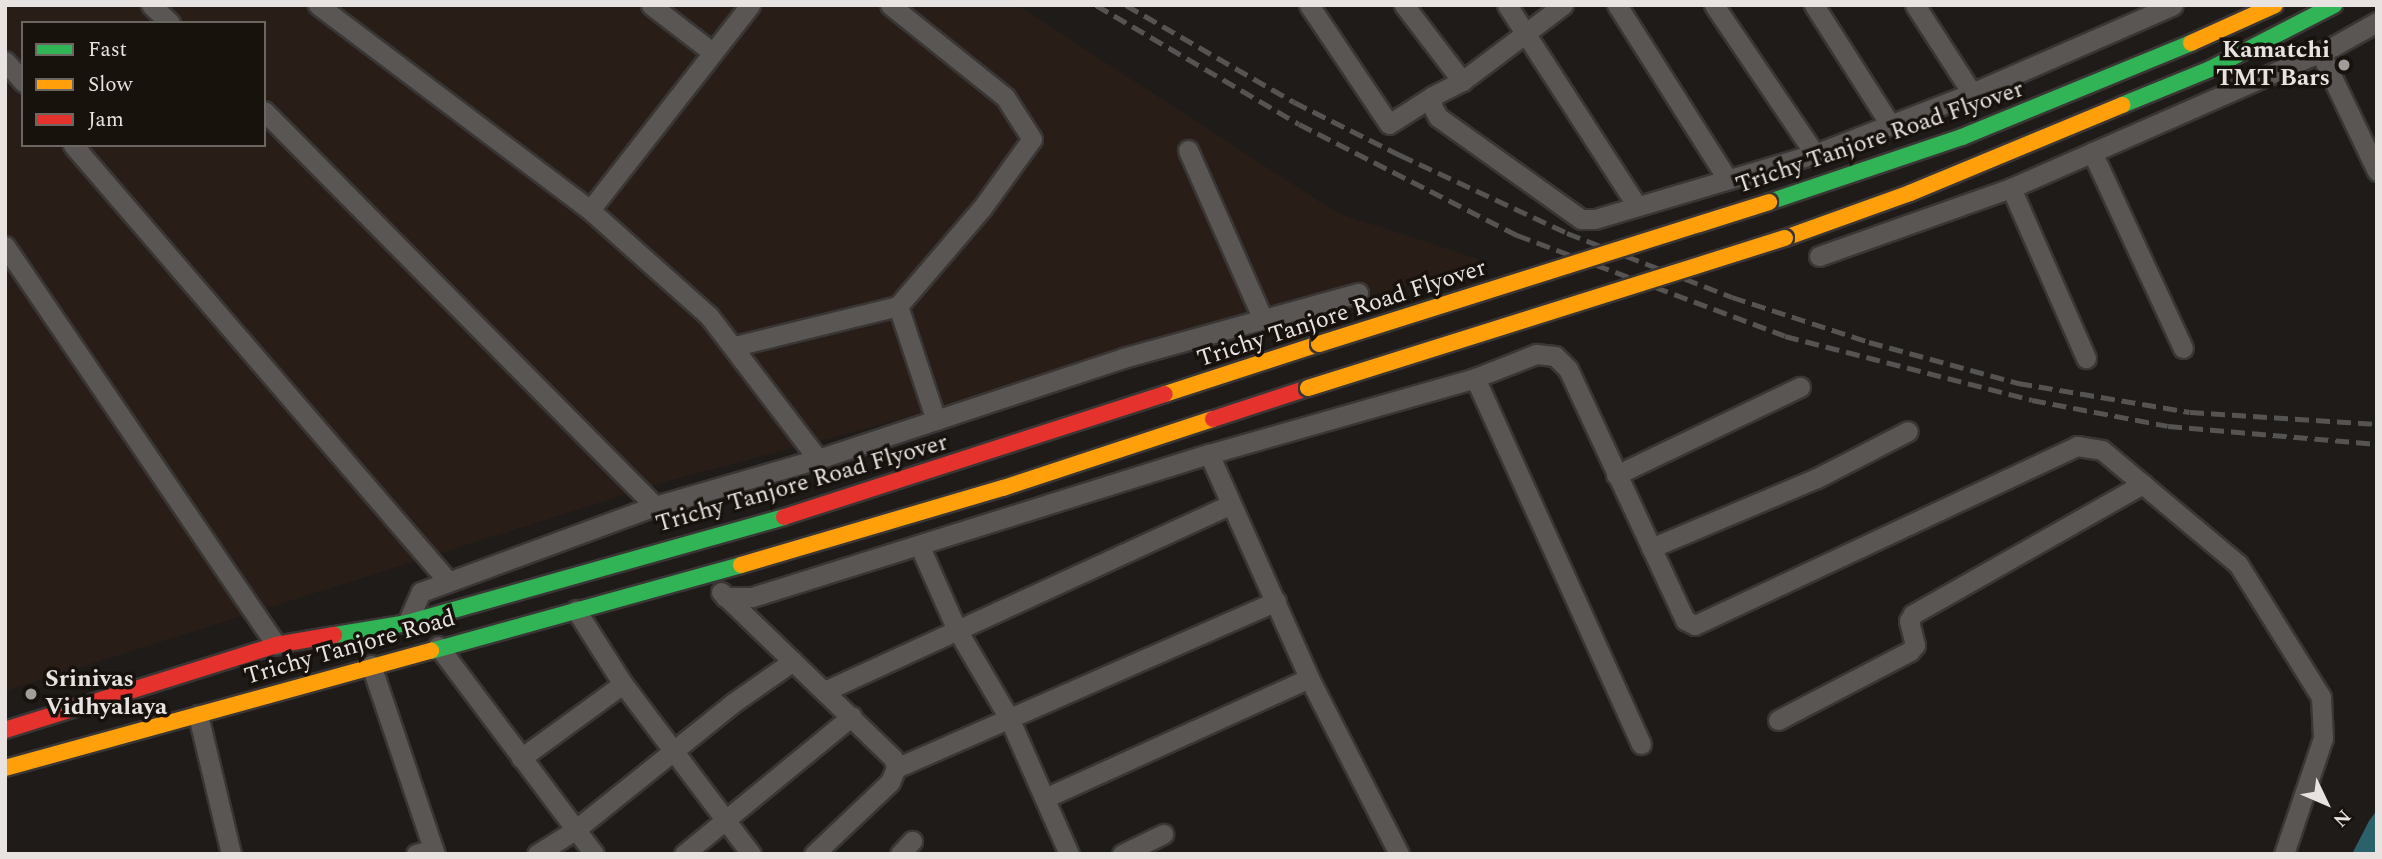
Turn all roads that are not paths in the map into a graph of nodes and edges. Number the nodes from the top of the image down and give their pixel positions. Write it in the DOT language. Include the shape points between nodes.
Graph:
graph roads {
  1 [pos="151,5"];
  2 [pos="318,5"];
  3 [pos="651,5"];
  4 [pos="750,5"];
  5 [pos="890,5"];
  6 [pos="1309,5"];
  7 [pos="1404,5"];
  8 [pos="1507,5"];
  9 [pos="1563,5"];
  10 [pos="1617,5"];
  11 [pos="1714,5"];
  12 [pos="1814,5"];
  13 [pos="1915,5"];
  14 [pos="2173,5"];
  15 [pos="2276,5"];
  16 [pos="2334,5"];
  17 [pos="168,21"];
  18 [pos="2377,22"];
  19 [pos="1524,31"];
  20 [pos="712,52"];
  21 [pos="2320,52"];
  22 [pos="5,61"];
  23 [pos="21,80"];
  24 [pos="1462,81"];
  25 [pos="1972,93"];
  26 [pos="1433,96"];
  27 [pos="266,113"];
  28 [pos="1891,126"];
  29 [pos="76,147"];
  30 [pos="1188,150"];
  31 [pos="2092,152"];
  32 [pos="1815,154"];
  33 [pos="2377,171"];
  34 [pos="1727,178"];
  35 [pos="2011,188"];
  36 [pos="1637,206"];
  37 [pos="590,209"];
  38 [pos="5,246"];
  39 [pos="1819,256"];
  40 [pos="1358,293"];
  41 [pos="898,306"];
  42 [pos="1263,319"];
  43 [pos="735,346"];
  44 [pos="2183,348"];
  45 [pos="2086,358"];
  46 [pos="1475,378"];
  47 [pos="1800,387"];
  48 [pos="936,420"];
  49 [pos="1908,431"];
  50 [pos="1209,454"];
  51 [pos="818,459"];
  52 [pos="1616,475"];
  53 [pos="2143,484"];
  54 [pos="1230,505"];
  55 [pos="655,506"];
  56 [pos="920,547"];
  57 [pos="1651,548"];
  58 [pos="708,575"];
  59 [pos="447,580"];
  60 [pos="724,597"];
  61 [pos="1276,601"];
  62 [pos="576,610"];
  63 [pos="407,623"];
  64 [pos="956,628"];
  65 [pos="276,645"];
  66 [pos="438,646"];
  67 [pos="793,660"];
  68 [pos="371,666"];
  69 [pos="1309,678"];
  70 [pos="622,684"];
  71 [pos="827,690"];
  72 [pos="5,709"];
  73 [pos="198,715"];
  74 [pos="852,716"];
  75 [pos="1009,718"];
  76 [pos="1777,720"];
  77 [pos="11,728"];
  78 [pos="1641,744"];
  79 [pos="674,750"];
  80 [pos="521,758"];
  81 [pos="5,768"];
  82 [pos="897,768"];
  83 [pos="1045,798"];
  84 [pos="727,822"];
  85 [pos="575,830"];
  86 [pos="1163,834"];
  87 [pos="428,852"];
  88 [pos="1063,852"];
  89 [pos="231,854"];
  90 [pos="537,854"];
  91 [pos="594,854"];
  92 [pos="684,854"];
  93 [pos="751,854"];
  94 [pos="814,854"];
  95 [pos="1122,854"];
  96 [pos="1399,854"];
  97 [pos="2284,854"];
  1 -- 17 [label="street"];
  2 -- 37 [label="street"];
  3 -- 20 [label="street"];
  4 -- 20 [label="street"];
  5 -- 41 [label="street" via="1005,97 1032,139 982,208"];
  6 -- 26 [label="street" via="1389,124"];
  7 -- 24 [label="street"];
  8 -- 19 [label="street"];
  9 -- 19 [label="street"];
  10 -- 34 [label="street"];
  11 -- 32 [label="street"];
  12 -- 28 [label="street"];
  13 -- 25 [label="street"];
  14 -- 25 [label="street"];
  15 -- 63 [label="highway, Trichy Tanjore Road Flyover, bridge" via="2115,77 1962,137 1769,202 825,505"];
  16 -- 58 [label="highway, Trichy Tanjore Road, bridge" via="2210,69 1910,193 1797,233 1145,443"];
  18 -- 21 [label="street"];
  19 -- 24 [label="street"];
  19 -- 36 [label="street"];
  20 -- 37 [label="street"];
  21 -- 31 [label="street"];
  21 -- 33 [label="street"];
  22 -- 23 [label="street"];
  24 -- 26 [label="street"];
  25 -- 28 [label="street"];
  26 -- 36 [label="street" via="1438,117 1581,219"];
  27 -- 55 [label="street"];
  28 -- 32 [label="street"];
  29 -- 59 [label="street"];
  30 -- 42 [label="street"];
  31 -- 35 [label="street"];
  31 -- 44 [label="street"];
  32 -- 34 [label="street"];
  34 -- 36 [label="street"];
  35 -- 39 [label="street"];
  35 -- 45 [label="street"];
  37 -- 43 [label="street" via="709,316"];
  38 -- 65 [label="street"];
  40 -- 42 [label="street"];
  41 -- 43 [label="street"];
  41 -- 48 [label="street"];
  42 -- 48 [label="street" via="1123,358"];
  43 -- 51 [label="street"];
  46 -- 50 [label="street"];
  46 -- 52 [label="street" via="1536,354 1555,356 1568,369"];
  46 -- 78 [label="street"];
  47 -- 52 [label="street"];
  48 -- 51 [label="street"];
  49 -- 57 [label="street" via="1817,478"];
  50 -- 54 [label="street"];
  50 -- 56 [label="street"];
  51 -- 55 [label="street"];
  52 -- 57 [label="street"];
  53 -- 57 [label="street" via="2102,450 2077,446 1695,625 1685,620"];
  53 -- 76 [label="street" via="1913,614 1909,621 1914,645 1910,651"];
  53 -- 97 [label="street" via="2238,565 2321,697 2323,738"];
  54 -- 61 [label="street"];
  54 -- 64 [label="street"];
  55 -- 59 [label="street"];
  56 -- 60 [label="street" via="752,597"];
  56 -- 64 [label="street"];
  58 -- 60 [label="street"];
  58 -- 62 [label="highway, Trichy Tanjore Road"];
  59 -- 63 [label="street" via="421,592"];
  60 -- 67 [label="street"];
  61 -- 69 [label="street"];
  61 -- 75 [label="street"];
  62 -- 66 [label="highway, Trichy Tanjore Road"];
  62 -- 70 [label="street"];
  63 -- 65 [label="highway, Trichy Tanjore Road"];
  64 -- 71 [label="street"];
  64 -- 75 [label="street"];
  65 -- 77 [label="highway, Trichy Tanjore Road"];
  66 -- 68 [label="highway, Trichy Tanjore Road"];
  66 -- 80 [label="street"];
  67 -- 71 [label="street"];
  67 -- 79 [label="street"];
  68 -- 73 [label="highway, Trichy Tanjore Road"];
  68 -- 87 [label="street"];
  69 -- 83 [label="street"];
  69 -- 96 [label="street"];
  70 -- 79 [label="street"];
  70 -- 80 [label="street"];
  71 -- 74 [label="street"];
  72 -- 77 [label="street"];
  73 -- 81 [label="highway, Trichy Tanjore Road"];
  73 -- 89 [label="street"];
  74 -- 82 [label="street" via="893,758"];
  74 -- 84 [label="street"];
  75 -- 82 [label="street"];
  75 -- 83 [label="street"];
  79 -- 84 [label="street"];
  79 -- 85 [label="street"];
  80 -- 85 [label="street"];
  82 -- 94 [label="street" via="890,782"];
  83 -- 88 [label="street"];
  84 -- 92 [label="street"];
  84 -- 93 [label="street"];
  85 -- 90 [label="street"];
  85 -- 91 [label="street"];
  86 -- 95 [label="street"];
}
